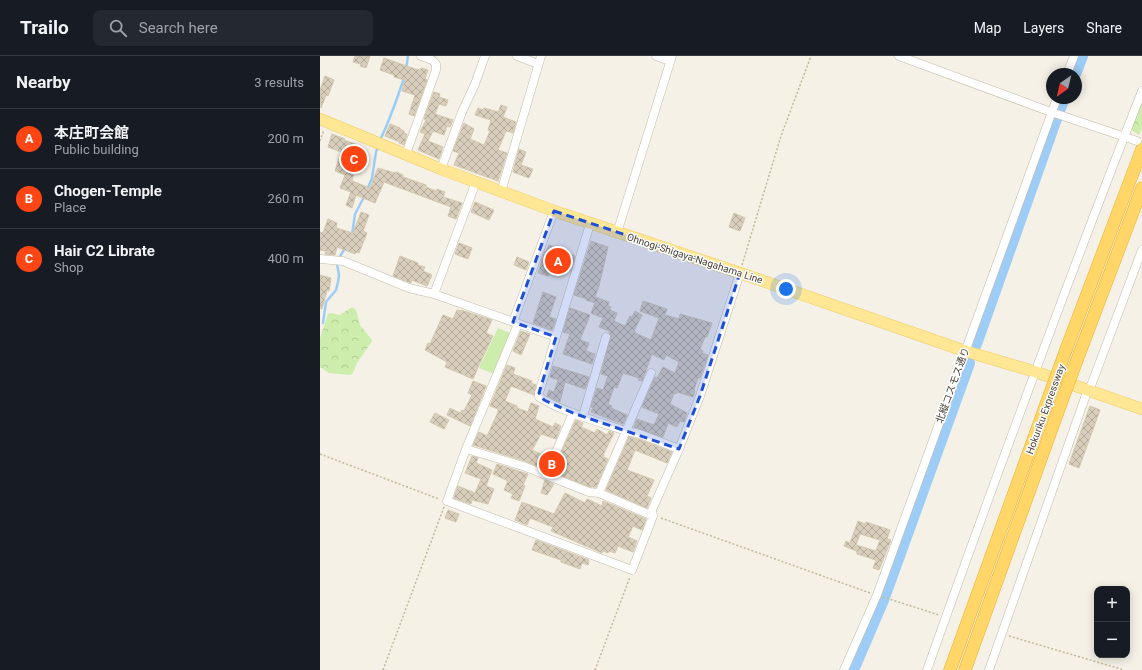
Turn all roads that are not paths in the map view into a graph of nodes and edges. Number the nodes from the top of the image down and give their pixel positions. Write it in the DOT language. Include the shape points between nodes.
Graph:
graph roads {
  1 [pos="421,56"];
  2 [pos="485,56"];
  3 [pos="517,56"];
  4 [pos="656,56"];
  5 [pos="899,56"];
  6 [pos="1074,56"];
  7 [pos="671,59"];
  8 [pos="540,60"];
  9 [pos="1069,68"];
  10 [pos="1142,91"];
  11 [pos="1056,104"];
  12 [pos="1055,113"];
  13 [pos="324,121"];
  14 [pos="1124,136"];
  15 [pos="1140,145"];
  16 [pos="406,154"];
  17 [pos="441,169"];
  18 [pos="476,182"];
  19 [pos="1142,188"];
  20 [pos="501,192"];
  21 [pos="554,211"];
  22 [pos="590,224"];
  23 [pos="617,233"];
  24 [pos="1142,250"];
  25 [pos="320,259"];
  26 [pos="740,273"];
  27 [pos="434,294"];
  28 [pos="515,323"];
  29 [pos="606,337"];
  30 [pos="556,338"];
  31 [pos="965,351"];
  32 [pos="1036,372"];
  33 [pos="651,374"];
  34 [pos="1088,390"];
  35 [pos="1142,410"];
  36 [pos="573,413"];
  37 [pos="583,416"];
  38 [pos="626,431"];
  39 [pos="679,449"];
  40 [pos="466,450"];
  41 [pos="556,452"];
  42 [pos="599,493"];
  43 [pos="653,516"];
  44 [pos="844,670"];
  45 [pos="927,670"];
  46 [pos="950,670"];
  47 [pos="965,670"];
  48 [pos="989,670"];
  1 -- 16 [label="street" via="432,60 436,64 436,70"];
  2 -- 17 [label="street"];
  3 -- 8 [label="street"];
  4 -- 7 [label="street"];
  5 -- 12 [label="street"];
  6 -- 9 [label="street"];
  7 -- 23 [label="street"];
  8 -- 20 [label="street"];
  10 -- 14 [label="street"];
  11 -- 12 [label="street, 北縦コスモス通り"];
  12 -- 14 [label="street"];
  12 -- 31 [label="street, 北縦コスモス通り"];
  13 -- 16 [label="main road, Ohnogi-Shigaya-Nagahama Line"];
  14 -- 15 [label="street"];
  14 -- 32 [label="street"];
  15 -- 46 [label="highway, Hokuriku Expressway, bridge"];
  16 -- 17 [label="main road, Ohnogi-Shigaya-Nagahama Line"];
  17 -- 18 [label="main road, Ohnogi-Shigaya-Nagahama Line"];
  18 -- 20 [label="main road, Ohnogi-Shigaya-Nagahama Line"];
  18 -- 27 [label="street"];
  19 -- 47 [label="highway, Hokuriku Expressway, bridge"];
  20 -- 21 [label="main road, Ohnogi-Shigaya-Nagahama Line"];
  21 -- 22 [label="main road, Ohnogi-Shigaya-Nagahama Line"];
  21 -- 28 [label="street"];
  22 -- 23 [label="main road, Ohnogi-Shigaya-Nagahama Line"];
  22 -- 30 [label="street"];
  23 -- 26 [label="main road, Ohnogi-Shigaya-Nagahama Line"];
  24 -- 34 [label="street"];
  25 -- 27 [label="street" via="343,262 409,288"];
  26 -- 31 [label="main road, Ohnogi-Shigaya-Nagahama Line"];
  26 -- 39 [label="street" via="700,396"];
  27 -- 28 [label="street"];
  28 -- 30 [label="street"];
  28 -- 40 [label="street"];
  29 -- 37 [label="street"];
  30 -- 36 [label="street" via="539,397"];
  31 -- 32 [label="main road, Ohnogi-Shigaya-Nagahama Line"];
  31 -- 44 [label="street, 北縦コスモス通り" via="877,595"];
  32 -- 34 [label="main road, Ohnogi-Shigaya-Nagahama Line"];
  32 -- 45 [label="street"];
  33 -- 38 [label="street"];
  34 -- 35 [label="main road, Ohnogi-Shigaya-Nagahama Line"];
  34 -- 48 [label="street"];
  36 -- 37 [label="street"];
  36 -- 41 [label="street"];
  37 -- 38 [label="street"];
  38 -- 39 [label="street"];
  38 -- 42 [label="street"];
  39 -- 43 [label="street" via="652,510"];
  40 -- 42 [label="street" via="523,466 589,492"];
  40 -- 43 [label="street" via="447,502 632,570"];
  42 -- 43 [label="street"];
}
